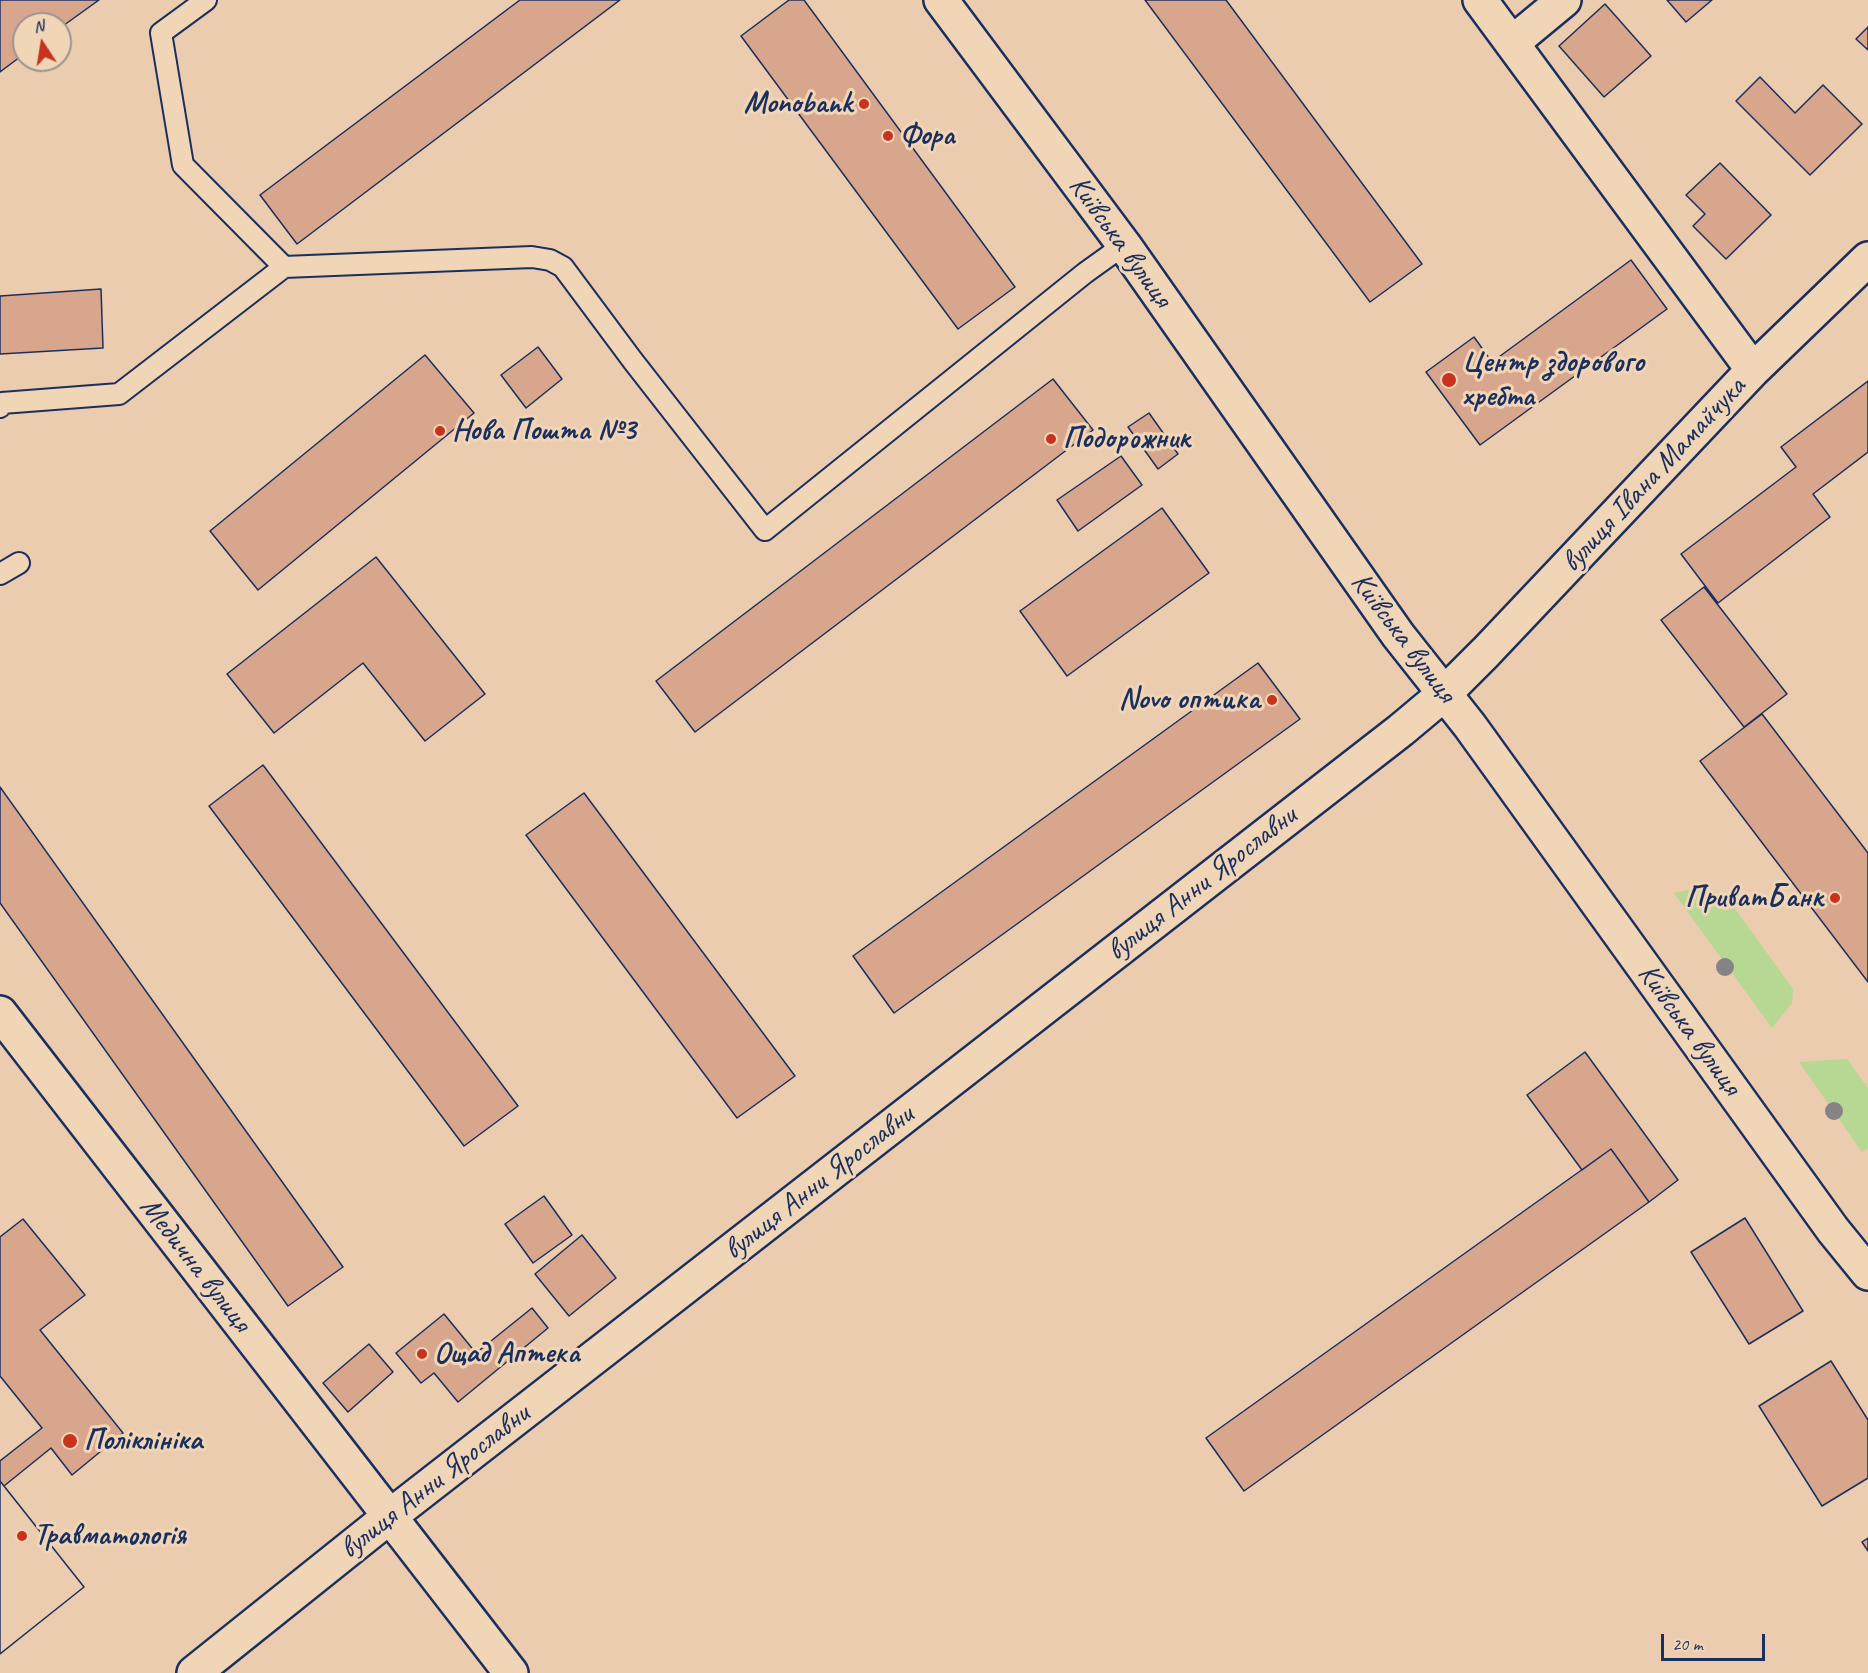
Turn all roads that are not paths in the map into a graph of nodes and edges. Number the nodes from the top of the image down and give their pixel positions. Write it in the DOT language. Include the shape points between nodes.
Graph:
graph roads {
  1 [pos="206,0"];
  2 [pos="941,0"];
  3 [pos="1480,0"];
  4 [pos="1564,0"];
  5 [pos="1512,43"];
  6 [pos="1124,245"];
  7 [pos="1868,259"];
  8 [pos="284,267"];
  9 [pos="1753,370"];
  10 [pos="0,407"];
  11 [pos="19,562"];
  12 [pos="0,574"];
  13 [pos="1444,694"];
  14 [pos="0,1013"];
  15 [pos="1868,1273"];
  16 [pos="389,1517"];
  17 [pos="194,1673"];
  18 [pos="511,1673"];
  1 -- 8 [label="lane" via="161,33 183,165"];
  2 -- 6 [label="street, Київська вулиця"];
  3 -- 5 [label="street"];
  4 -- 5 [label="street"];
  5 -- 9 [label="street"];
  6 -- 8 [label="lane" via="765,530 563,267 532,256"];
  6 -- 13 [label="street, Київська вулиця" via="1398,635"];
  7 -- 9 [label="street, вулиця Івана Мамайчука"];
  8 -- 10 [label="lane" via="119,394 2,403"];
  9 -- 13 [label="street, вулиця Івана Мамайчука"];
  11 -- 12 [label="lane"];
  13 -- 15 [label="street, Київська вулиця"];
  13 -- 16 [label="street, вулиця Анни Ярославни"];
  14 -- 16 [label="street, Медична вулиця"];
  16 -- 17 [label="street, вулиця Анни Ярославни"];
  16 -- 18 [label="street, Медична вулиця"];
}
